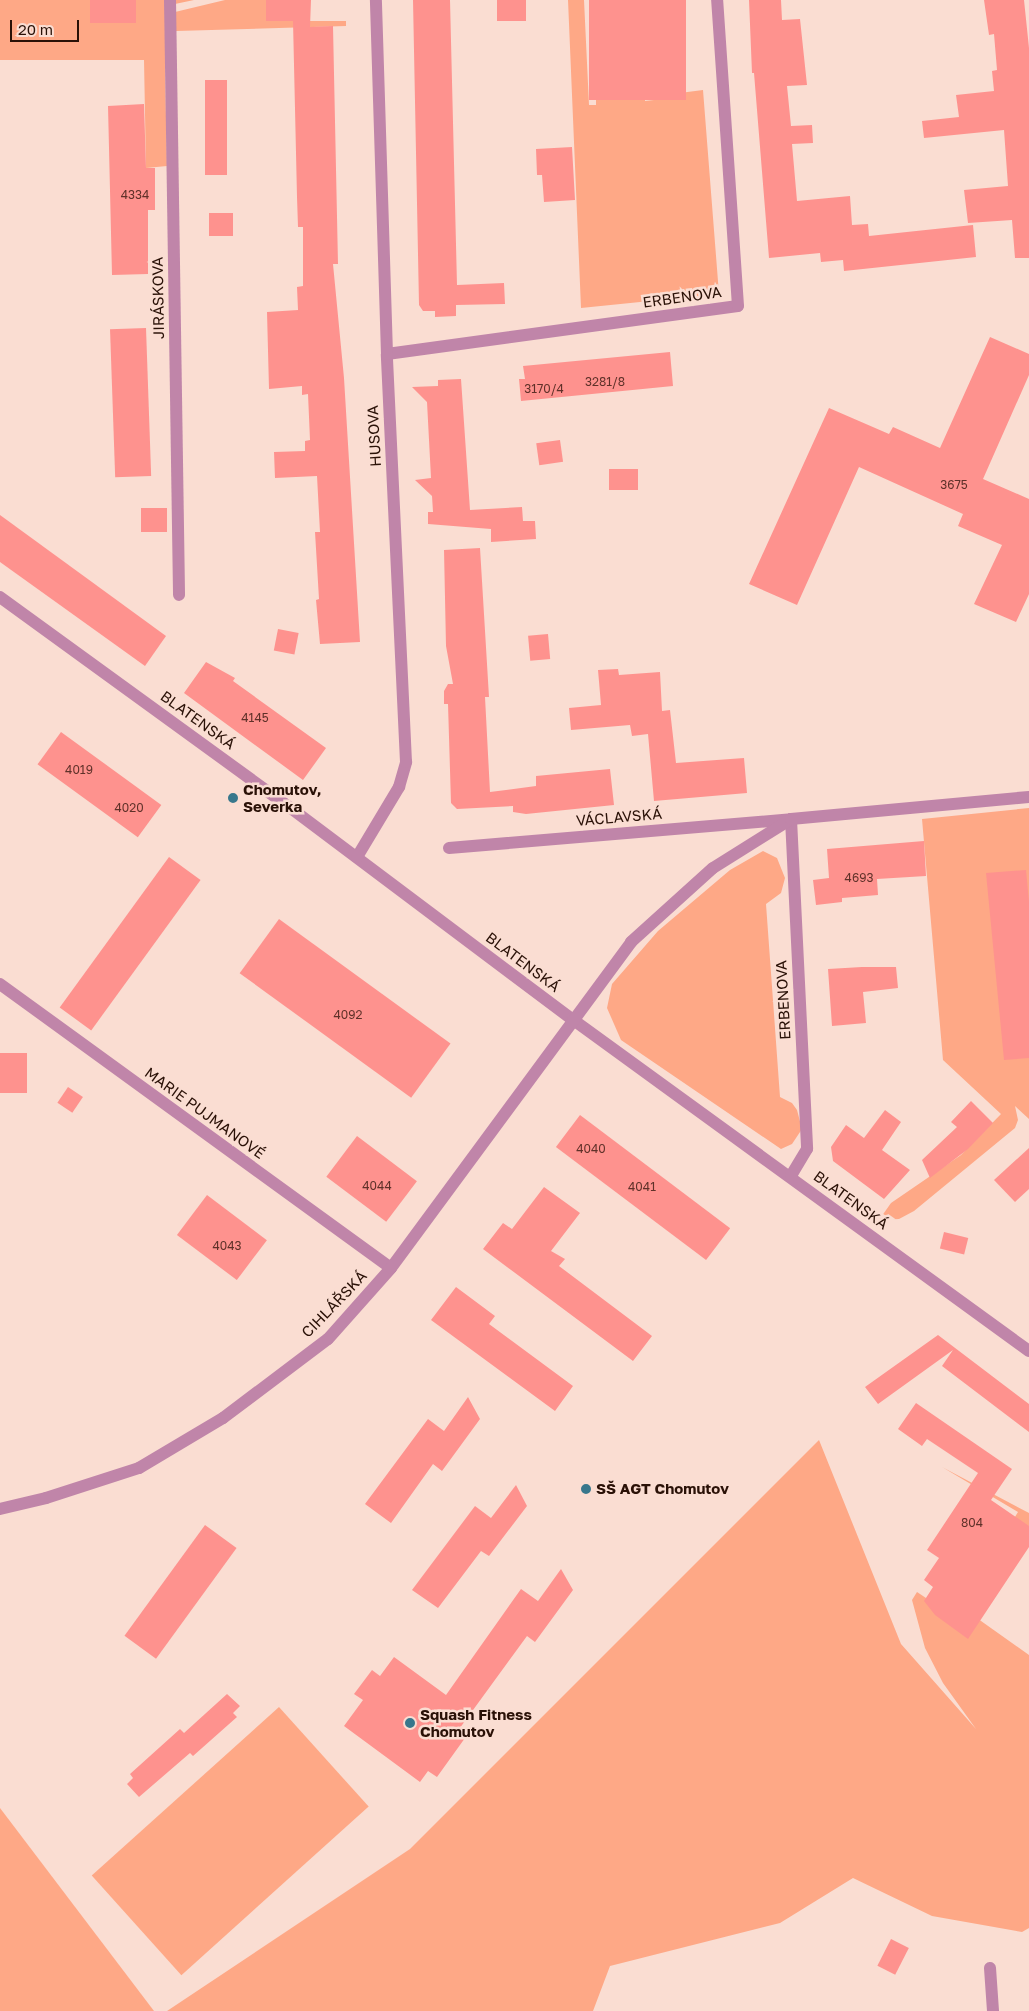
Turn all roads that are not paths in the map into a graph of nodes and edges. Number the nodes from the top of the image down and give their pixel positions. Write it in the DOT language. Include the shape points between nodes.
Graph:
graph roads {
  1 [pos="170,0"];
  2 [pos="376,0"];
  3 [pos="717,0"];
  4 [pos="387,354"];
  5 [pos="179,595"];
  6 [pos="0,597"];
  7 [pos="1029,797"];
  8 [pos="790,819"];
  9 [pos="449,848"];
  10 [pos="357,857"];
  11 [pos="0,984"];
  12 [pos="572,1019"];
  13 [pos="791,1176"];
  14 [pos="391,1268"];
  15 [pos="1029,1351"];
  16 [pos="0,1509"];
  17 [pos="990,1968"];
  18 [pos="993,2011"];
  1 -- 5 [label="street, JIRÁSKOVA"];
  2 -- 4 [label="street, HUSOVA"];
  3 -- 4 [label="street, ERBENOVA" via="738,306"];
  4 -- 10 [label="street, HUSOVA" via="406,762 395,795"];
  6 -- 10 [label="street, BLATENSKÁ"];
  7 -- 8 [label="street, VÁCLAVSKÁ"];
  8 -- 9 [label="street, VÁCLAVSKÁ"];
  8 -- 12 [label="street, VÁCLAVSKÁ" via="714,868 632,942"];
  8 -- 13 [label="street, ERBENOVA" via="807,1149"];
  10 -- 12 [label="street, BLATENSKÁ"];
  11 -- 14 [label="street, MARIE PUJMANOVÉ"];
  12 -- 13 [label="street, BLATENSKÁ"];
  12 -- 14 [label="street, CIHLÁŘSKÁ"];
  13 -- 15 [label="street, BLATENSKÁ"];
  14 -- 16 [label="street, CIHLÁŘSKÁ" via="328,1339 223,1418 139,1468"];
  17 -- 18 [label="street"];
}
